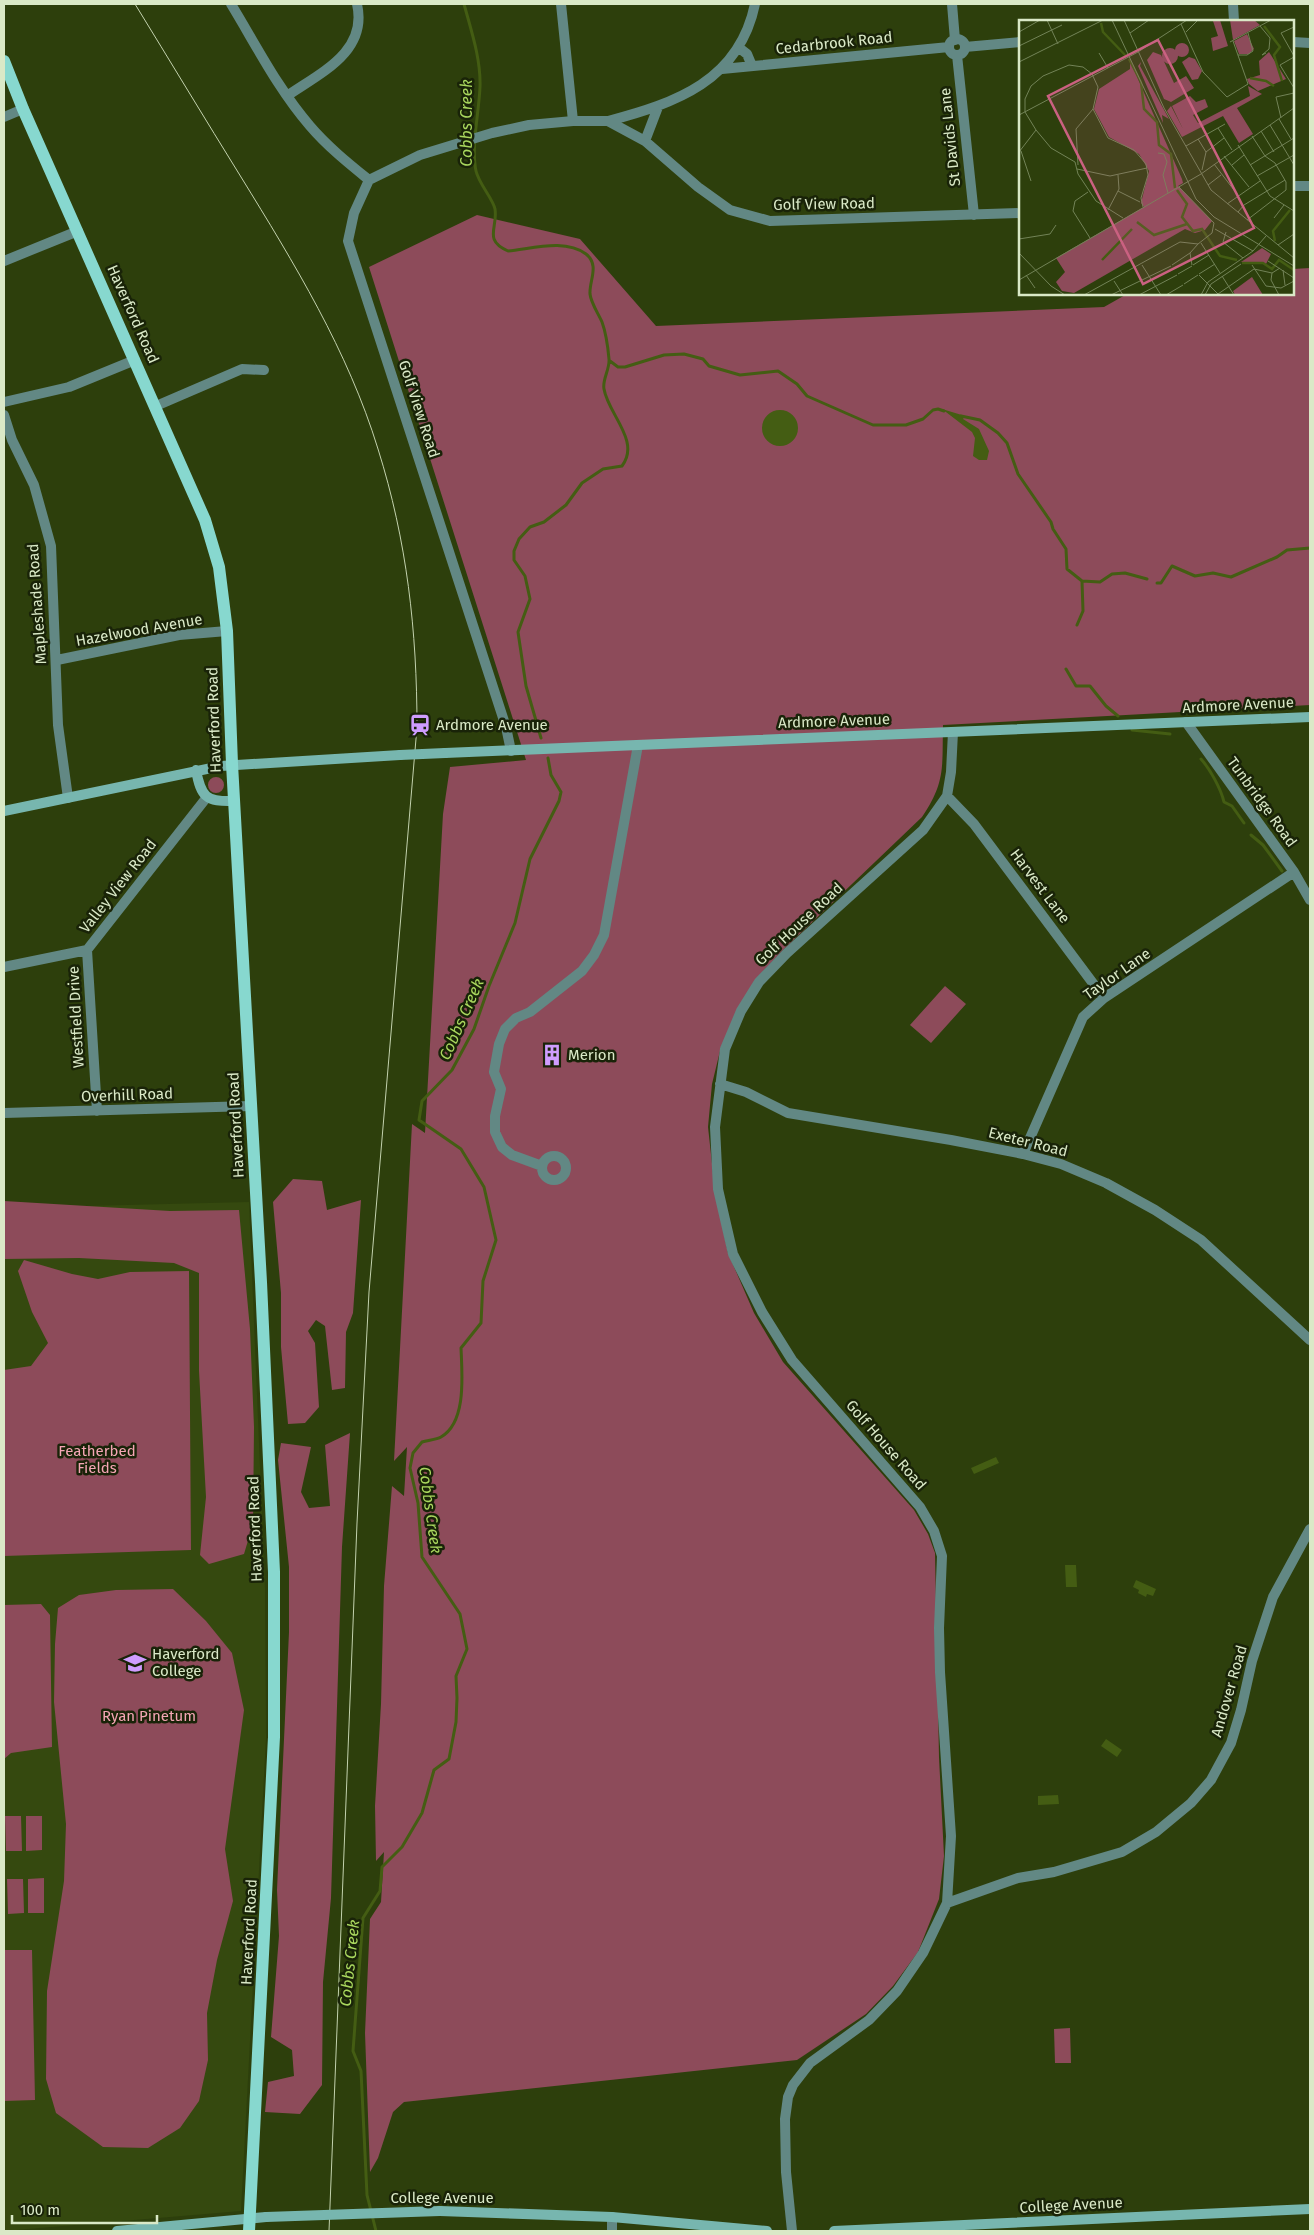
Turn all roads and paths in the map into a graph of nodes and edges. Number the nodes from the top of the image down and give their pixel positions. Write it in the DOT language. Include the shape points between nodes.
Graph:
graph roads {
  1 [pos="231,4"];
  2 [pos="357,4"];
  3 [pos="561,4"];
  4 [pos="755,4"];
  5 [pos="952,4"];
  6 [pos="1234,4"];
  7 [pos="1234,20"];
  8 [pos="1019,42"];
  9 [pos="1294,42"];
  10 [pos="952,43"];
  11 [pos="1310,43"];
  12 [pos="738,47"];
  13 [pos="964,47"];
  14 [pos="957,55"];
  15 [pos="4,61"];
  16 [pos="752,66"];
  17 [pos="722,69"];
  18 [pos="287,96"];
  19 [pos="658,108"];
  20 [pos="23,109"];
  21 [pos="4,117"];
  22 [pos="573,120"];
  23 [pos="608,122"];
  24 [pos="645,141"];
  25 [pos="369,180"];
  26 [pos="1294,186"];
  27 [pos="1310,186"];
  28 [pos="1019,213"];
  29 [pos="974,215"];
  30 [pos="78,231"];
  31 [pos="4,261"];
  32 [pos="135,360"];
  33 [pos="264,370"];
  34 [pos="4,402"];
  35 [pos="156,406"];
  36 [pos="4,415"];
  37 [pos="227,631"];
  38 [pos="57,660"];
  39 [pos="1310,717"];
  40 [pos="1186,722"];
  41 [pos="953,732"];
  42 [pos="638,745"];
  43 [pos="511,751"];
  44 [pos="232,764"];
  45 [pos="196,770"];
  46 [pos="947,796"];
  47 [pos="207,797"];
  48 [pos="68,798"];
  49 [pos="234,801"];
  50 [pos="4,811"];
  51 [pos="1294,872"];
  52 [pos="1310,900"];
  53 [pos="87,950"];
  54 [pos="4,967"];
  55 [pos="1104,998"];
  56 [pos="720,1084"];
  57 [pos="251,1106"];
  58 [pos="96,1112"];
  59 [pos="4,1113"];
  60 [pos="1023,1154"];
  61 [pos="542,1166"];
  62 [pos="1310,1340"];
  63 [pos="1310,1528"];
  64 [pos="947,1903"];
  65 [pos="1310,2209"];
  66 [pos="250,2218"];
  67 [pos="612,2218"];
  68 [pos="118,2231"];
  69 [pos="249,2231"];
  70 [pos="612,2231"];
  71 [pos="767,2231"];
  72 [pos="792,2231"];
  73 [pos="834,2231"];
  1 -- 18 [label="street"];
  2 -- 18 [label="street" via="360,16 356,36 348,51"];
  3 -- 22 [label="street"];
  4 -- 12 [label="street" via="752,19"];
  5 -- 10 [label="street"];
  6 -- 7 [label="street"];
  8 -- 13 [label="street"];
  9 -- 11 [label="street"];
  10 -- 13 [label="street" via="963,42"];
  10 -- 14 [label="street" via="950,52"];
  10 -- 16 [label="street, Cedarbrook Road"];
  12 -- 16 [label="street" via="748,54"];
  12 -- 17 [label="street"];
  13 -- 14 [label="street" via="963,52"];
  14 -- 29 [label="street, St Davids Lane"];
  15 -- 20 [label="main road, Haverford Road"];
  16 -- 17 [label="street, Cedarbrook Road"];
  17 -- 19 [label="street" via="691,92"];
  18 -- 25 [label="street" via="332,150"];
  19 -- 23 [label="street"];
  19 -- 24 [label="street"];
  20 -- 21 [label="street"];
  20 -- 30 [label="main road, Haverford Road"];
  22 -- 23 [label="street, Golf View Road"];
  22 -- 25 [label="street, Golf View Road" via="529,125 468,140 420,155"];
  23 -- 24 [label="street, Golf View Road"];
  24 -- 29 [label="street, Golf View Road" via="730,210 770,221"];
  25 -- 43 [label="street, Golf View Road" via="354,213 348,241 506,727"];
  26 -- 27 [label="street"];
  28 -- 29 [label="street, Golf View Road"];
  30 -- 31 [label="street"];
  30 -- 32 [label="main road, Haverford Road"];
  32 -- 34 [label="street" via="69,387"];
  32 -- 35 [label="main road, Haverford Road"];
  33 -- 35 [label="street" via="242,369"];
  35 -- 37 [label="main road, Haverford Road" via="205,520 219,567"];
  36 -- 38 [label="street, Mapleshade Road" via="34,485 51,546"];
  37 -- 38 [label="street, Hazelwood Avenue" via="179,635"];
  37 -- 44 [label="main road, Haverford Road"];
  38 -- 48 [label="street, Mapleshade Road" via="58,725"];
  39 -- 40 [label="street, Ardmore Avenue"];
  40 -- 41 [label="street, Ardmore Avenue"];
  40 -- 51 [label="street, Tunbridge Road"];
  41 -- 42 [label="street, Ardmore Avenue"];
  41 -- 46 [label="street, Golf House Road" via="952,772"];
  42 -- 43 [label="street, Ardmore Avenue"];
  42 -- 61 [label="street" via="604,935 582,971 530,1012 516,1018 505,1029 499,1044 494,1072 501,1089 495,1132 502,1147 512,1155"];
  43 -- 44 [label="street, Ardmore Avenue, bridge"];
  44 -- 45 [label="street, Ardmore Avenue"];
  44 -- 49 [label="main road, Haverford Road"];
  45 -- 47 [label="street" via="199,786"];
  45 -- 48 [label="street, Ardmore Avenue"];
  46 -- 55 [label="street, Harvest Lane" via="974,824"];
  46 -- 56 [label="street, Golf House Road" via="922,830 787,952 759,982 740,1012 725,1049"];
  47 -- 49 [label="street"];
  47 -- 53 [label="street, Valley View Road"];
  48 -- 50 [label="street, Ardmore Avenue"];
  49 -- 57 [label="main road, Haverford Road"];
  51 -- 52 [label="street, Tunbridge Road"];
  51 -- 55 [label="street, Taylor Lane"];
  53 -- 54 [label="street, Valley View Road"];
  53 -- 58 [label="street, Westfield Drive"];
  55 -- 60 [label="street, Taylor Lane" via="1083,1017"];
  56 -- 60 [label="street, Exeter Road" via="746,1092 788,1113"];
  56 -- 64 [label="street, Golf House Road" via="715,1127 718,1189 733,1254 762,1312 792,1360 920,1507 934,1531 942,1556 940,1672 951,1836"];
  57 -- 58 [label="street, Overhill Road"];
  57 -- 66 [label="main road, Haverford Road" via="274,1572 274,1738"];
  58 -- 59 [label="street, Overhill Road"];
  60 -- 62 [label="street, Exeter Road" via="1064,1165 1155,1210 1201,1240"];
  63 -- 64 [label="street, Andover Road" via="1273,1597 1231,1743 1218,1769 1196,1798 1156,1832 1122,1852 1054,1872 1018,1878"];
  64 -- 72 [label="street, Golf House Road" via="923,1953 897,1991 869,2020 810,2063 793,2085 785,2119"];
  65 -- 73 [label="street, College Avenue"];
  66 -- 67 [label="street, College Avenue, bridge" via="440,2211"];
  66 -- 68 [label="street, College Avenue"];
  66 -- 69 [label="main road, Haverford Road"];
  67 -- 70 [label="street"];
  67 -- 71 [label="street, College Avenue"];
}
